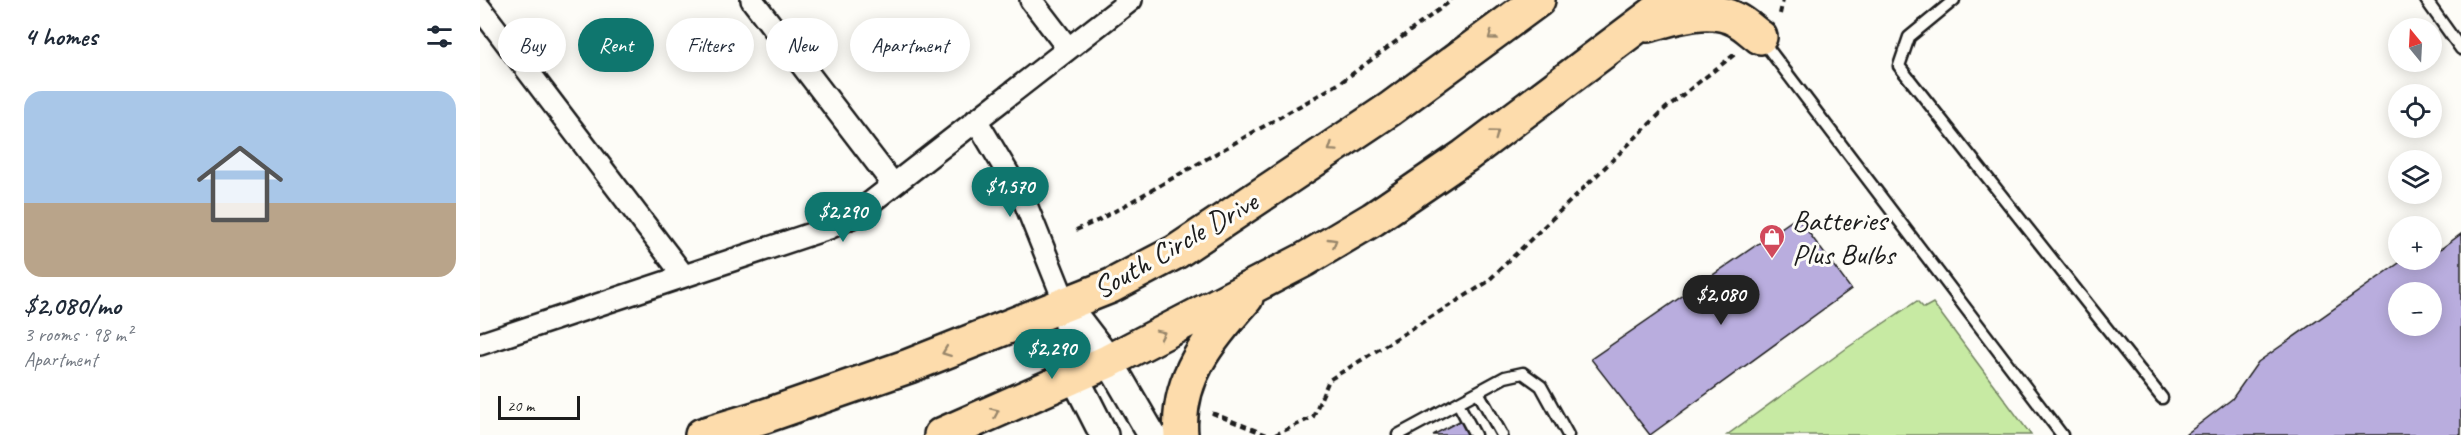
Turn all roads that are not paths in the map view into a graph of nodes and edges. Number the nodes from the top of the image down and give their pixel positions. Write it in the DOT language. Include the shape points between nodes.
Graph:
graph roads {
  1 [pos="752,0"];
  2 [pos="1031,0"];
  3 [pos="1131,0"];
  4 [pos="1538,0"];
  5 [pos="1672,0"];
  6 [pos="1747,0"];
  7 [pos="1954,0"];
  8 [pos="2426,0"];
  9 [pos="480,8"];
  10 [pos="1637,28"];
  11 [pos="1750,44"];
  12 [pos="1067,47"];
  13 [pos="2461,49"];
  14 [pos="976,120"];
  15 [pos="892,184"];
  16 [pos="684,276"];
  17 [pos="1257,285"];
  18 [pos="1066,305"];
  19 [pos="480,344"];
  20 [pos="1109,361"];
  21 [pos="1074,376"];
  22 [pos="1478,392"];
  23 [pos="2162,398"];
  24 [pos="1458,403"];
  25 [pos="702,435"];
  26 [pos="941,435"];
  27 [pos="1104,435"];
  28 [pos="1152,435"];
  29 [pos="1180,435"];
  30 [pos="1398,435"];
  31 [pos="1475,435"];
  32 [pos="1502,435"];
  33 [pos="1568,435"];
  34 [pos="2062,435"];
  1 -- 15 [label="street"];
  2 -- 12 [label="street"];
  3 -- 12 [label="street"];
  4 -- 18 [label="main road, South Circle Drive, one-way" via="1390,109 1185,246 1112,286"];
  5 -- 10 [label="main road"];
  6 -- 11 [label="main road"];
  7 -- 23 [label="lane" via="1909,37 1899,66"];
  8 -- 13 [label="lane"];
  9 -- 16 [label="street"];
  10 -- 11 [label="main road" via="1677,17 1722,14 1738,20"];
  17 -- 10 [label="main road, one-way" via="1373,219"];
  11 -- 34 [label="lane"];
  12 -- 14 [label="street"];
  14 -- 15 [label="street"];
  14 -- 18 [label="street" via="1024,200"];
  15 -- 16 [label="street" via="852,217 829,228"];
  16 -- 19 [label="street"];
  20 -- 17 [label="main road, one-way"];
  17 -- 29 [label="main road" via="1195,362 1184,393"];
  18 -- 20 [label="street"];
  18 -- 21 [label="street"];
  18 -- 25 [label="main road, South Circle Drive, one-way" via="909,366"];
  20 -- 21 [label="main road"];
  20 -- 28 [label="street"];
  26 -- 21 [label="main road, one-way"];
  21 -- 27 [label="street"];
  22 -- 24 [label="lane"];
  22 -- 32 [label="lane"];
  22 -- 33 [label="lane" via="1505,377 1523,374 1541,386"];
  24 -- 30 [label="lane"];
  24 -- 31 [label="lane"];
}
